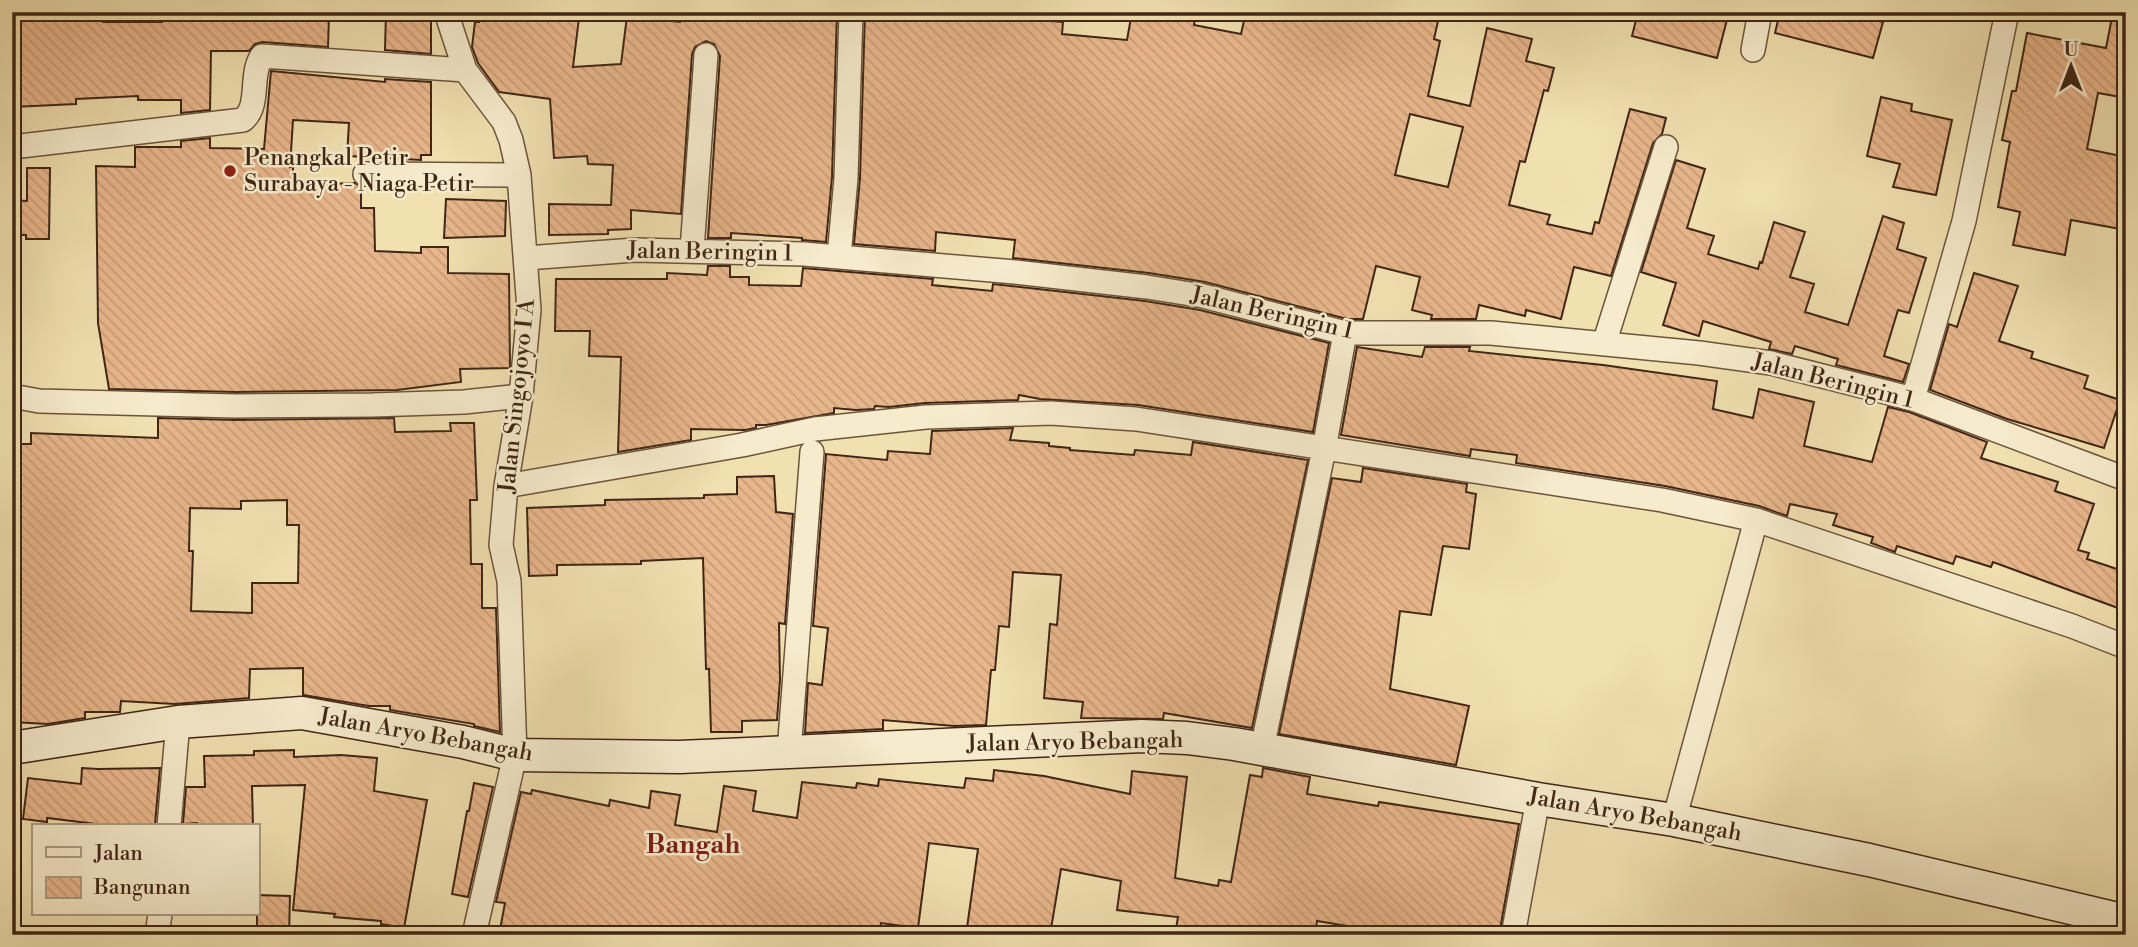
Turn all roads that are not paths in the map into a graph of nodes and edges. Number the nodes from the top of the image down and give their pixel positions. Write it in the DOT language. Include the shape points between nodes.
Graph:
graph roads {
  1 [pos="446,12"];
  2 [pos="851,12"];
  3 [pos="1760,12"];
  4 [pos="2007,12"];
  5 [pos="1753,50"];
  6 [pos="706,55"];
  7 [pos="465,70"];
  8 [pos="12,147"];
  9 [pos="1666,148"];
  10 [pos="365,174"];
  11 [pos="519,175"];
  12 [pos="692,250"];
  13 [pos="839,257"];
  14 [pos="526,258"];
  15 [pos="1345,333"];
  16 [pos="1604,344"];
  17 [pos="12,396"];
  18 [pos="521,396"];
  19 [pos="1913,399"];
  20 [pos="1324,449"];
  21 [pos="812,452"];
  22 [pos="2126,479"];
  23 [pos="506,486"];
  24 [pos="1756,520"];
  25 [pos="2126,647"];
  26 [pos="177,722"];
  27 [pos="12,748"];
  28 [pos="1262,749"];
  29 [pos="789,752"];
  30 [pos="515,755"];
  31 [pos="1538,799"];
  32 [pos="1674,820"];
  33 [pos="169,824"];
  34 [pos="160,916"];
  35 [pos="2126,921"];
  36 [pos="157,935"];
  37 [pos="474,935"];
  38 [pos="1513,935"];
  1 -- 7 [label="street, Jalan Singojoyo I A"];
  2 -- 13 [label="street"];
  3 -- 5 [label="street"];
  4 -- 19 [label="street" via="1964,221"];
  6 -- 12 [label="street"];
  7 -- 8 [label="street" via="262,56 251,111 243,120"];
  7 -- 11 [label="street, Jalan Singojoyo I A" via="504,122"];
  9 -- 16 [label="street"];
  10 -- 11 [label="street"];
  11 -- 14 [label="street, Jalan Singojoyo I A"];
  12 -- 13 [label="street, Jalan Beringin 1"];
  12 -- 14 [label="street, Jalan Beringin 1"];
  13 -- 15 [label="street, Jalan Beringin 1" via="1014,272 1203,296"];
  14 -- 18 [label="street, Jalan Singojoyo I A" via="529,310"];
  15 -- 16 [label="street, Jalan Beringin 1" via="1491,333"];
  15 -- 20 [label="street"];
  16 -- 19 [label="street, Jalan Beringin 1" via="1771,363"];
  17 -- 18 [label="street" via="39,401 277,406 464,402"];
  18 -- 23 [label="street, Jalan Singojoyo I A"];
  19 -- 22 [label="street, Jalan Beringin 1"];
  20 -- 23 [label="street" via="1093,415 926,417 815,429"];
  20 -- 24 [label="street" via="1662,500"];
  20 -- 28 [label="street"];
  21 -- 29 [label="street"];
  23 -- 30 [label="street, Jalan Singojoyo I A" via="501,545 509,581"];
  24 -- 25 [label="street"];
  24 -- 32 [label="street"];
  26 -- 27 [label="street, Jalan Aryo Bebangah"];
  26 -- 30 [label="street, Jalan Aryo Bebangah" via="302,713"];
  26 -- 33 [label="street"];
  28 -- 29 [label="street, Jalan Aryo Bebangah" via="1142,736"];
  28 -- 31 [label="street, Jalan Aryo Bebangah"];
  29 -- 30 [label="street, Jalan Aryo Bebangah" via="680,757"];
  30 -- 37 [label="street, Jalan Singojoyo I A"];
  31 -- 32 [label="street, Jalan Aryo Bebangah"];
  31 -- 38 [label="street"];
  32 -- 35 [label="street, Jalan Aryo Bebangah"];
  34 -- 36 [label="street"];
}
